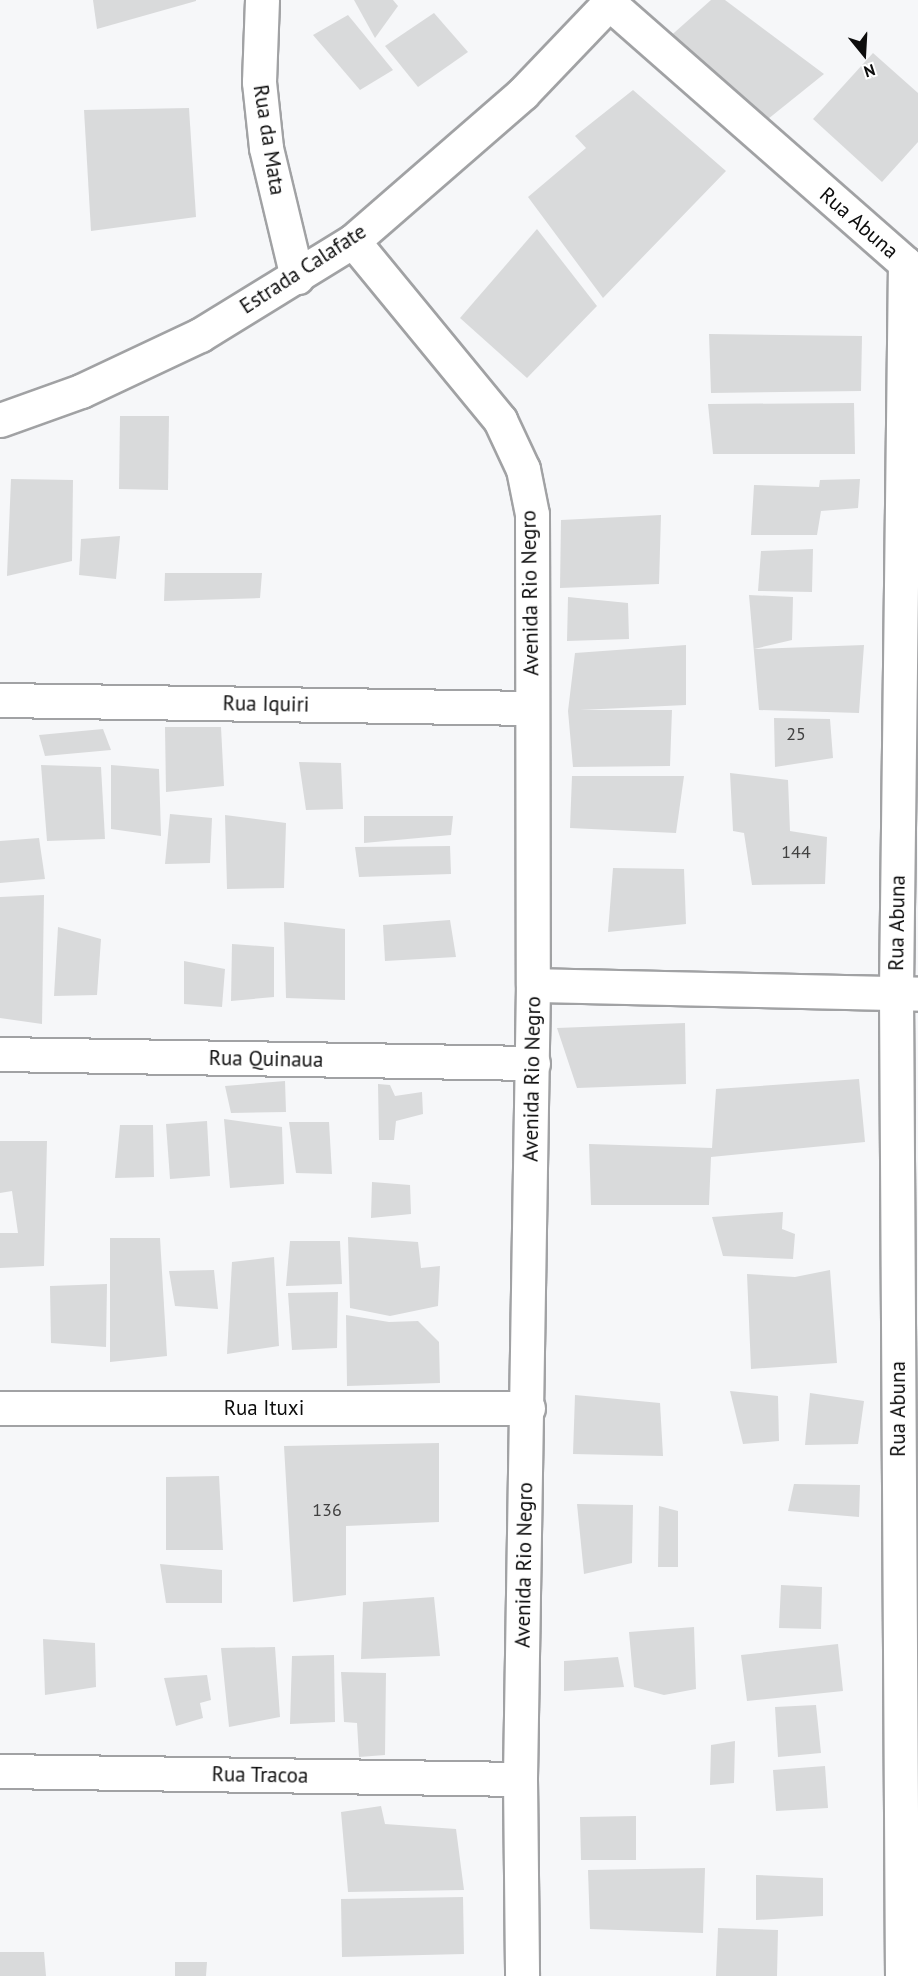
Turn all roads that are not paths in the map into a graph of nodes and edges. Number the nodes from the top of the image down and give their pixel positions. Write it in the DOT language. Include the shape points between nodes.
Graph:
graph roads {
  1 [pos="262,0"];
  2 [pos="611,2"];
  3 [pos="353,241"];
  4 [pos="911,256"];
  5 [pos="297,277"];
  6 [pos="0,420"];
  7 [pos="0,700"];
  8 [pos="531,708"];
  9 [pos="533,985"];
  10 [pos="907,994"];
  11 [pos="0,1054"];
  12 [pos="533,1063"];
  13 [pos="0,1408"];
  14 [pos="528,1408"];
  15 [pos="0,1771"];
  16 [pos="520,1779"];
  17 [pos="522,1976"];
  18 [pos="902,1976"];
  1 -- 5 [label="street, Rua da Mata" via="259,82 266,148"];
  2 -- 3 [label="street, Estrada Calafate" via="523,93"];
  2 -- 4 [label="street, Rua Abuna"];
  3 -- 5 [label="street, Estrada Calafate"];
  3 -- 8 [label="street, Avenida Rio Negro" via="500,420 523,469 532,514"];
  4 -- 10 [label="street, Rua Abuna"];
  5 -- 6 [label="street, Estrada Calafate" via="200,335 81,391"];
  7 -- 8 [label="street, Rua Iquiri"];
  8 -- 9 [label="street, Avenida Rio Negro"];
  9 -- 10 [label="street"];
  9 -- 12 [label="street, Avenida Rio Negro"];
  10 -- 18 [label="street, Rua Abuna"];
  11 -- 12 [label="street, Rua Quinaua"];
  12 -- 14 [label="street, Avenida Rio Negro"];
  13 -- 14 [label="street, Rua Ituxi"];
  14 -- 16 [label="street, Avenida Rio Negro"];
  15 -- 16 [label="street, Rua Tracoa"];
  16 -- 17 [label="street, Avenida Rio Negro"];
}
